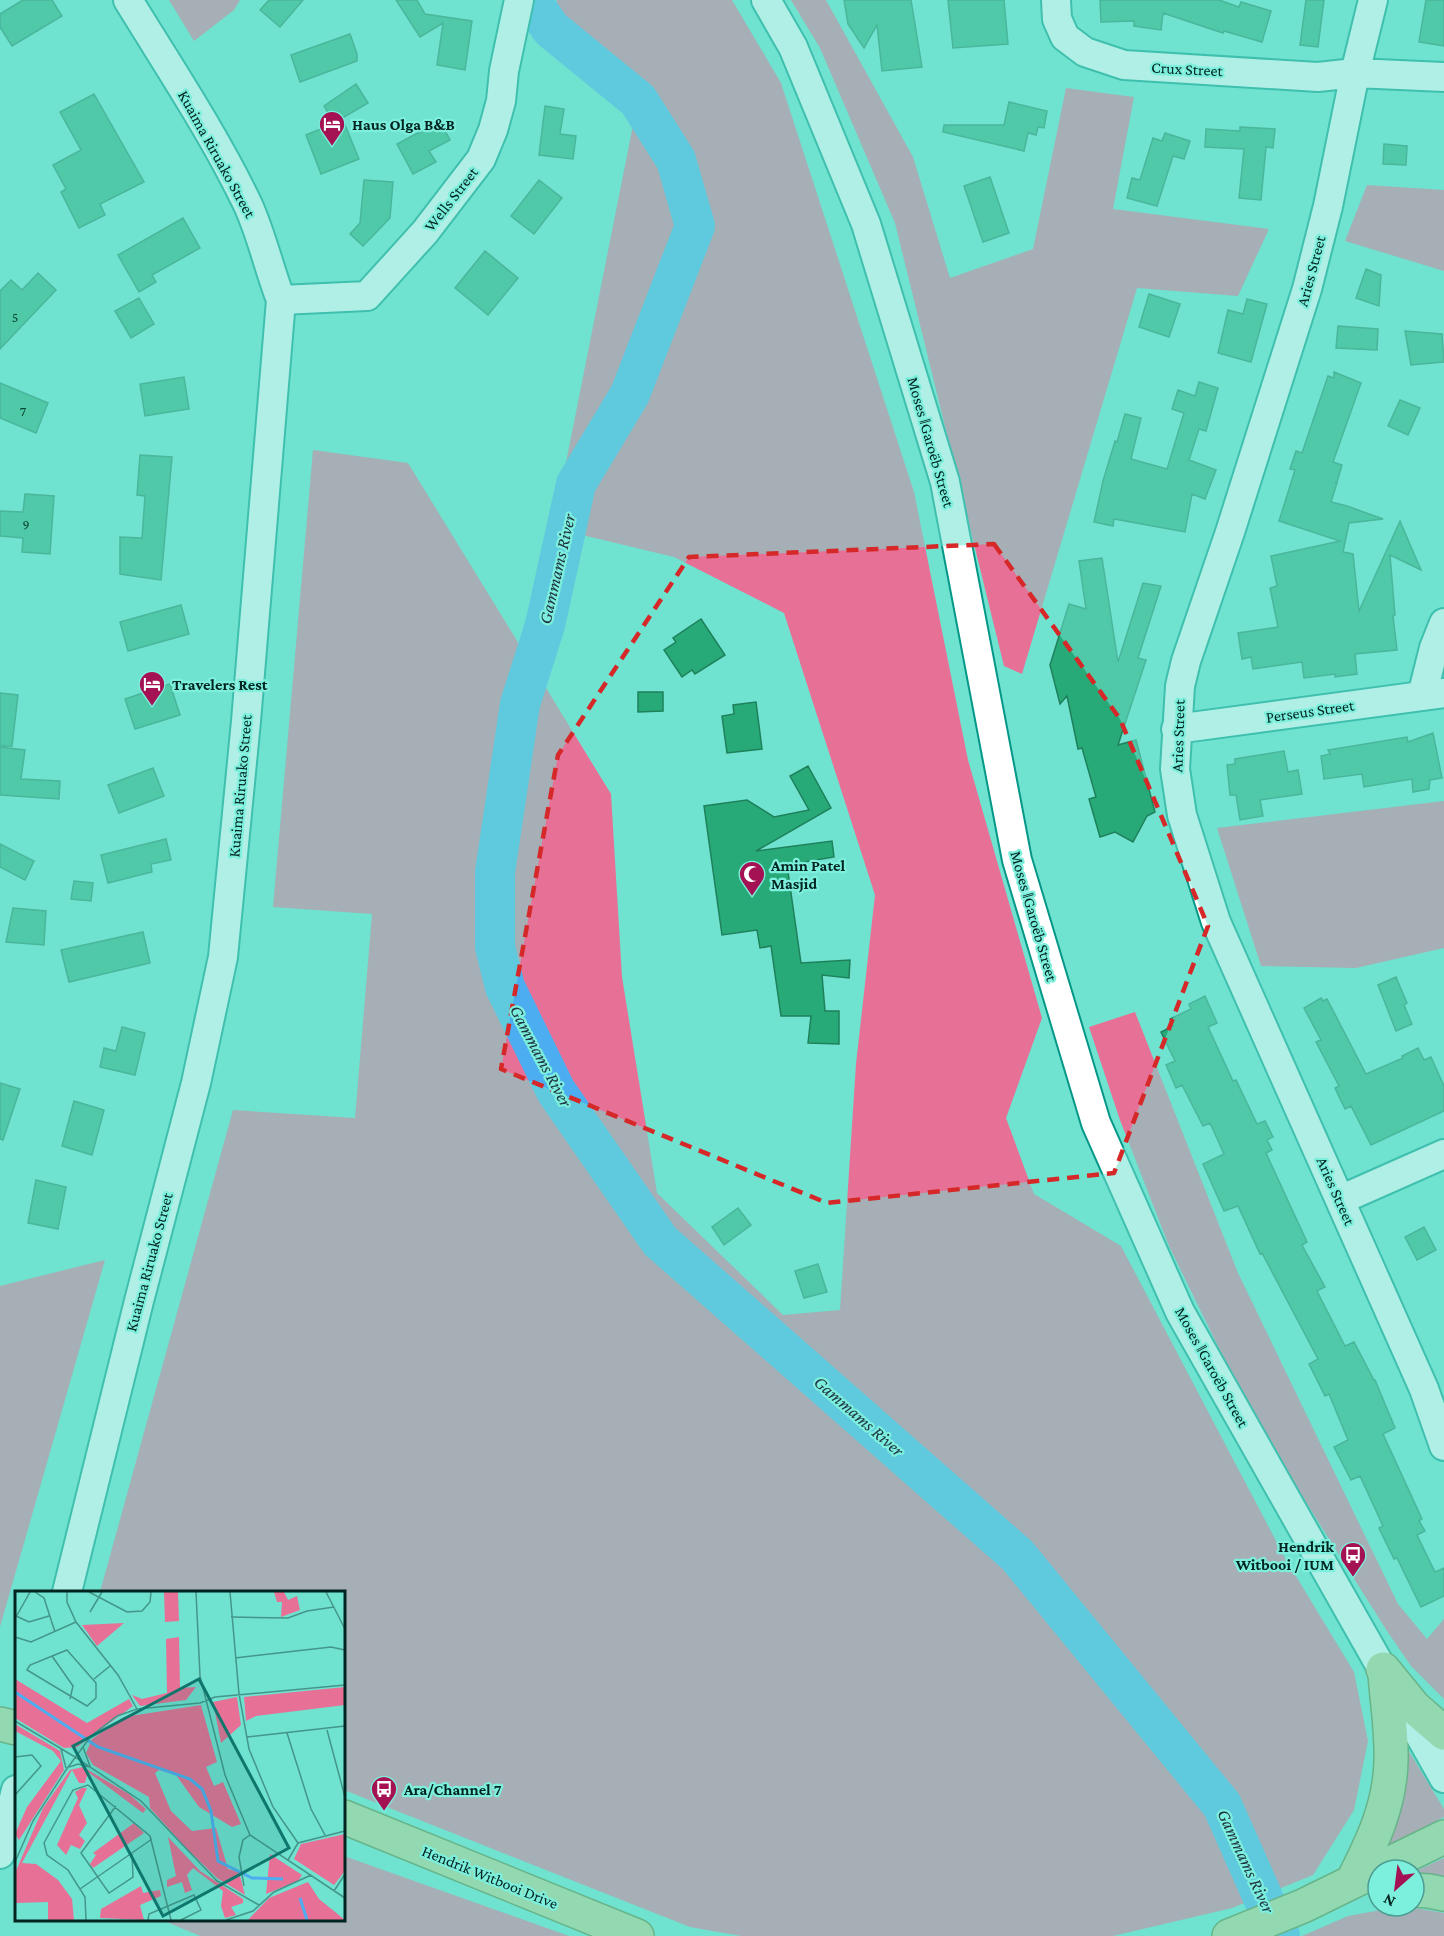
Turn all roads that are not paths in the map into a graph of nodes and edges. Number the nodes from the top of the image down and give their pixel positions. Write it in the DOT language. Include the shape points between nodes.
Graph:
graph roads {
  1 [pos="128,0"];
  2 [pos="519,0"];
  3 [pos="766,0"];
  4 [pos="1056,0"];
  5 [pos="1373,0"];
  6 [pos="1355,73"];
  7 [pos="1444,77"];
  8 [pos="281,300"];
  9 [pos="1444,623"];
  10 [pos="1433,694"];
  11 [pos="1176,729"];
  12 [pos="1444,1154"];
  13 [pos="1340,1200"];
  14 [pos="1434,1384"];
  15 [pos="1444,1446"];
  16 [pos="67,1591"];
  17 [pos="1383,1671"];
  18 [pos="0,1724"];
  19 [pos="15,1728"];
  20 [pos="1444,1733"];
  21 [pos="1444,1778"];
  22 [pos="15,1794"];
  23 [pos="345,1817"];
  24 [pos="1444,1837"];
  25 [pos="0,1854"];
  26 [pos="1356,1887"];
  27 [pos="1426,1891"];
  28 [pos="1444,1894"];
  29 [pos="637,1936"];
  30 [pos="1231,1936"];
  1 -- 8 [label="street, Kuaima Riruako Street" via="247,205"];
  2 -- 8 [label="street, Wells Street" via="494,130 481,159 462,186 367,296"];
  3 -- 17 [label="street, Moses ǁGaroëb Street" via="793,47 866,224 945,482 1017,860 1096,1123 1180,1312"];
  4 -- 6 [label="street, Crux Street" via="1057,19 1065,37 1085,52 1124,65 1318,77"];
  5 -- 6 [label="street, Aries Street"];
  6 -- 7 [label="street, Crux Street"];
  6 -- 11 [label="street, Aries Street" via="1328,206 1306,289 1186,660"];
  8 -- 16 [label="street, Kuaima Riruako Street" via="222,957 196,1083"];
  9 -- 10 [label="street" via="1434,648"];
  10 -- 11 [label="street, Perseus Street"];
  11 -- 13 [label="street, Aries Street" via="1175,769 1182,815 1216,922"];
  12 -- 13 [label="street"];
  13 -- 14 [label="street, Aries Street"];
  14 -- 15 [label="street, Aries Street"];
  17 -- 20 [label="main road" via="1414,1707"];
  17 -- 21 [label="street, Moses ǁGaroëb Street"];
  17 -- 26 [label="main road" via="1391,1761 1386,1805"];
  18 -- 19 [label="main road"];
  22 -- 25 [label="street"];
  23 -- 29 [label="main road, Hendrik Witbooi Drive"];
  24 -- 26 [label="main road"];
  26 -- 30 [label="main road"];
  27 -- 28 [label="main road"];
}
